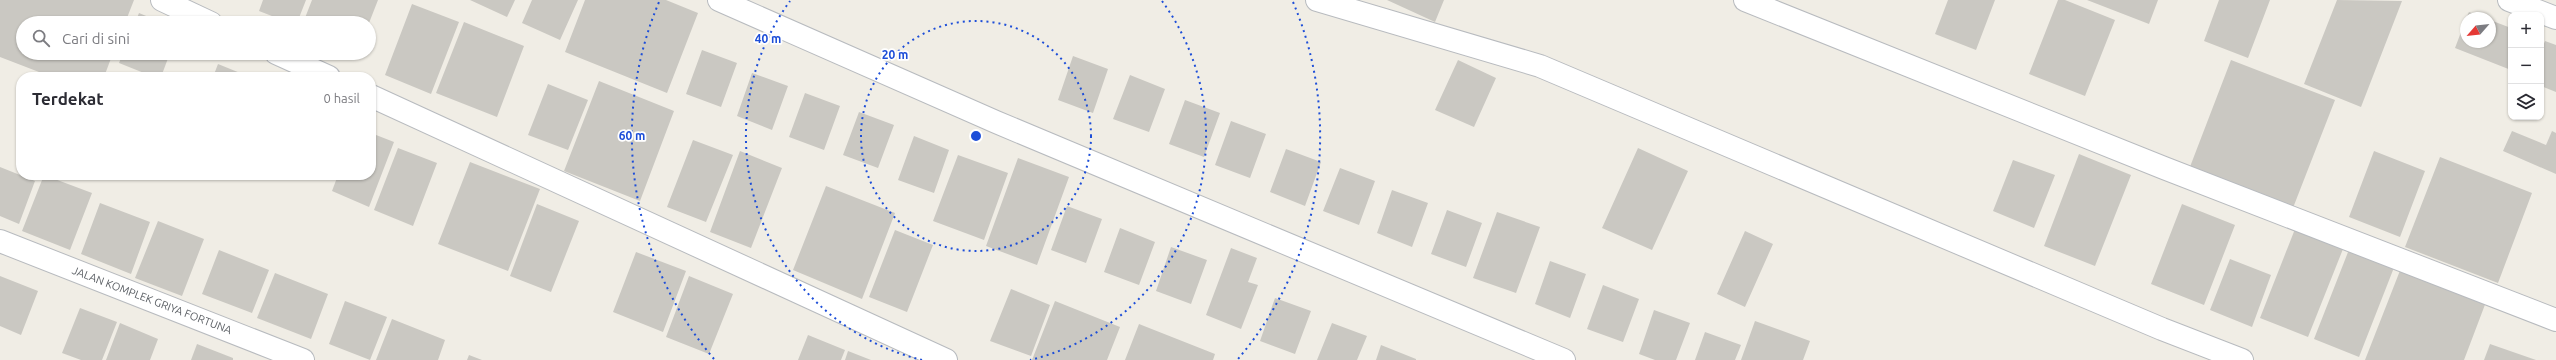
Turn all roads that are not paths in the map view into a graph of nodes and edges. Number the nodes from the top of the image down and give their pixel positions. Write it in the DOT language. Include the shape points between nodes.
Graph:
graph roads {
  1 [pos="162,0"];
  2 [pos="719,0"];
  3 [pos="1317,0"];
  4 [pos="1745,0"];
  5 [pos="2509,0"];
  6 [pos="195,16"];
  7 [pos="2556,18"];
  8 [pos="291,60"];
  9 [pos="318,72"];
  10 [pos="376,98"];
  11 [pos="0,241"];
  12 [pos="2556,320"];
  13 [pos="303,360"];
  14 [pos="946,360"];
  15 [pos="1564,360"];
  16 [pos="2242,360"];
  1 -- 6 [label="street"];
  2 -- 15 [label="street" via="996,122"];
  3 -- 16 [label="street" via="1540,66 2162,329"];
  4 -- 12 [label="street" via="2164,168"];
  5 -- 7 [label="street"];
  8 -- 9 [label="street"];
  10 -- 14 [label="street"];
  11 -- 13 [label="street, JALAN KOMPLEK GRIYA FORTUNA"];
}
